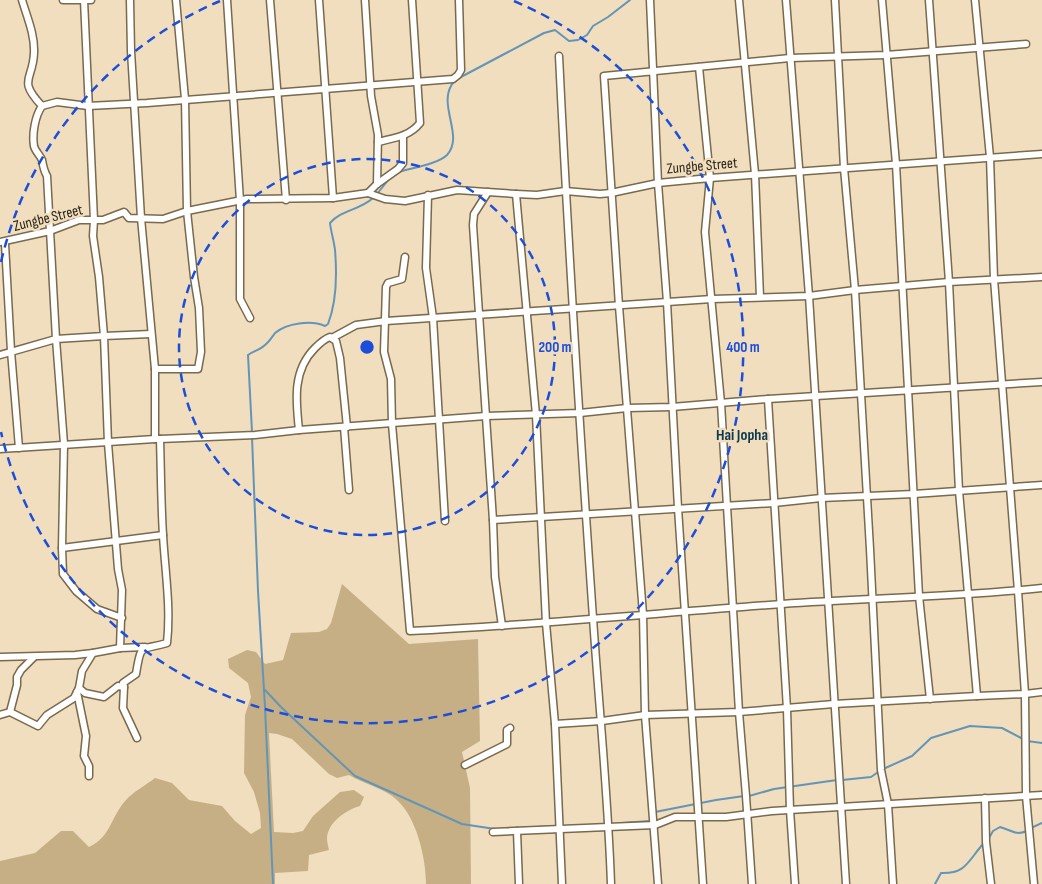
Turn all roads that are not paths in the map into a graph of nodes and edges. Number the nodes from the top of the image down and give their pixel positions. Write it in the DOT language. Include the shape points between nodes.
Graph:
graph roads {
  1 [pos="22,0"];
  2 [pos="63,0"];
  3 [pos="84,0"];
  4 [pos="91,0"];
  5 [pos="130,0"];
  6 [pos="176,0"];
  7 [pos="227,0"];
  8 [pos="270,0"];
  9 [pos="319,0"];
  10 [pos="364,0"];
  11 [pos="412,0"];
  12 [pos="458,0"];
  13 [pos="650,0"];
  14 [pos="739,0"];
  15 [pos="786,0"];
  16 [pos="835,0"];
  17 [pos="882,0"];
  18 [pos="929,0"];
  19 [pos="975,0"];
  20 [pos="1026,44"];
  21 [pos="980,47"];
  22 [pos="932,51"];
  23 [pos="886,55"];
  24 [pos="559,56"];
  25 [pos="839,57"];
  26 [pos="790,58"];
  27 [pos="745,63"];
  28 [pos="698,67"];
  29 [pos="652,72"];
  30 [pos="418,81"];
  31 [pos="370,85"];
  32 [pos="324,88"];
  33 [pos="277,93"];
  34 [pos="234,96"];
  35 [pos="185,99"];
  36 [pos="134,103"];
  37 [pos="42,106"];
  38 [pos="88,106"];
  39 [pos="402,136"];
  40 [pos="378,142"];
  41 [pos="1042,154"];
  42 [pos="990,157"];
  43 [pos="941,160"];
  44 [pos="896,164"];
  45 [pos="844,168"];
  46 [pos="798,172"];
  47 [pos="755,174"];
  48 [pos="710,178"];
  49 [pos="658,183"];
  50 [pos="377,184"];
  51 [pos="566,191"];
  52 [pos="488,192"];
  53 [pos="611,193"];
  54 [pos="369,194"];
  55 [pos="516,194"];
  56 [pos="428,195"];
  57 [pos="333,198"];
  58 [pos="286,200"];
  59 [pos="240,201"];
  60 [pos="187,211"];
  61 [pos="141,218"];
  62 [pos="94,220"];
  63 [pos="50,231"];
  64 [pos="3,243"];
  65 [pos="406,257"];
  66 [pos="1042,277"];
  67 [pos="994,280"];
  68 [pos="949,282"];
  69 [pos="902,286"];
  70 [pos="855,290"];
  71 [pos="809,296"];
  72 [pos="760,297"];
  73 [pos="712,298"];
  74 [pos="667,302"];
  75 [pos="619,306"];
  76 [pos="573,309"];
  77 [pos="527,311"];
  78 [pos="479,314"];
  79 [pos="250,318"];
  80 [pos="433,318"];
  81 [pos="386,321"];
  82 [pos="151,334"];
  83 [pos="104,336"];
  84 [pos="332,338"];
  85 [pos="56,339"];
  86 [pos="10,352"];
  87 [pos="0,355"];
  88 [pos="155,369"];
  89 [pos="1042,382"];
  90 [pos="1002,385"];
  91 [pos="954,388"];
  92 [pos="908,390"];
  93 [pos="861,393"];
  94 [pos="815,397"];
  95 [pos="768,399"];
  96 [pos="721,403"];
  97 [pos="672,407"];
  98 [pos="627,408"];
  99 [pos="580,413"];
  100 [pos="536,415"];
  101 [pos="486,416"];
  102 [pos="438,420"];
  103 [pos="392,424"];
  104 [pos="346,427"];
  105 [pos="299,430"];
  106 [pos="158,439"];
  107 [pos="108,443"];
  108 [pos="64,444"];
  109 [pos="19,448"];
  110 [pos="0,449"];
  111 [pos="1042,485"];
  112 [pos="1010,487"];
  113 [pos="349,490"];
  114 [pos="959,492"];
  115 [pos="914,494"];
  116 [pos="866,495"];
  117 [pos="821,498"];
  118 [pos="774,503"];
  119 [pos="726,506"];
  120 [pos="678,508"];
  121 [pos="634,512"];
  122 [pos="587,515"];
  123 [pos="540,517"];
  124 [pos="493,520"];
  125 [pos="445,521"];
  126 [pos="163,535"];
  127 [pos="117,541"];
  128 [pos="62,548"];
  129 [pos="1042,588"];
  130 [pos="1018,590"];
  131 [pos="969,593"];
  132 [pos="919,596"];
  133 [pos="872,600"];
  134 [pos="828,601"];
  135 [pos="781,604"];
  136 [pos="733,608"];
  137 [pos="685,612"];
  138 [pos="642,614"];
  139 [pos="122,618"];
  140 [pos="593,619"];
  141 [pos="546,623"];
  142 [pos="502,626"];
  143 [pos="145,647"];
  144 [pos="120,648"];
  145 [pos="93,653"];
  146 [pos="0,657"];
  147 [pos="34,657"];
  148 [pos="124,687"];
  149 [pos="78,690"];
  150 [pos="1042,692"];
  151 [pos="1025,694"];
  152 [pos="977,696"];
  153 [pos="930,699"];
  154 [pos="877,702"];
  155 [pos="834,704"];
  156 [pos="787,709"];
  157 [pos="10,712"];
  158 [pos="739,712"];
  159 [pos="692,713"];
  160 [pos="0,715"];
  161 [pos="646,716"];
  162 [pos="602,721"];
  163 [pos="555,724"];
  164 [pos="510,728"];
  165 [pos="137,738"];
  166 [pos="465,765"];
  167 [pos="88,776"];
  168 [pos="1042,795"];
  169 [pos="1026,796"];
  170 [pos="985,798"];
  171 [pos="888,804"];
  172 [pos="840,807"];
  173 [pos="790,810"];
  174 [pos="747,814"];
  175 [pos="699,816"];
  176 [pos="655,825"];
  177 [pos="609,827"];
  178 [pos="559,828"];
  179 [pos="517,831"];
  180 [pos="493,832"];
  181 [pos="518,884"];
  182 [pos="562,884"];
  183 [pos="611,884"];
  184 [pos="658,884"];
  185 [pos="703,884"];
  186 [pos="752,884"];
  187 [pos="796,884"];
  188 [pos="846,884"];
  189 [pos="893,884"];
  190 [pos="991,884"];
  191 [pos="1034,884"];
  1 -- 37 [label="street" via="33,36 34,54 27,83 30,93"];
  2 -- 3 [label="street"];
  3 -- 4 [label="street"];
  3 -- 38 [label="street"];
  5 -- 36 [label="street"];
  6 -- 35 [label="street"];
  7 -- 34 [label="street"];
  8 -- 33 [label="street"];
  9 -- 32 [label="street"];
  10 -- 31 [label="street"];
  11 -- 30 [label="street"];
  12 -- 30 [label="street" via="461,70 453,79"];
  13 -- 29 [label="street"];
  14 -- 27 [label="street"];
  15 -- 26 [label="street"];
  16 -- 25 [label="street"];
  17 -- 23 [label="street"];
  18 -- 22 [label="street"];
  19 -- 21 [label="street"];
  20 -- 21 [label="street"];
  21 -- 22 [label="street"];
  21 -- 42 [label="street"];
  22 -- 23 [label="street"];
  22 -- 43 [label="street"];
  23 -- 25 [label="street"];
  23 -- 44 [label="street"];
  24 -- 51 [label="street"];
  25 -- 26 [label="street"];
  25 -- 45 [label="street"];
  26 -- 27 [label="street"];
  26 -- 46 [label="street"];
  27 -- 28 [label="street"];
  27 -- 47 [label="street"];
  28 -- 29 [label="street"];
  28 -- 48 [label="street"];
  29 -- 49 [label="street"];
  29 -- 53 [label="street" via="604,76"];
  30 -- 31 [label="street"];
  30 -- 39 [label="street" via="420,124"];
  31 -- 32 [label="street"];
  31 -- 40 [label="street"];
  32 -- 33 [label="street"];
  32 -- 57 [label="street"];
  33 -- 34 [label="street"];
  33 -- 58 [label="street"];
  34 -- 35 [label="street"];
  34 -- 59 [label="street"];
  35 -- 36 [label="street"];
  35 -- 60 [label="street"];
  36 -- 38 [label="street"];
  36 -- 61 [label="street"];
  37 -- 38 [label="street" via="57,102"];
  37 -- 63 [label="street" via="34,127 34,147 47,176"];
  38 -- 62 [label="street"];
  39 -- 40 [label="street"];
  39 -- 50 [label="street" via="403,163"];
  40 -- 50 [label="street"];
  41 -- 42 [label="street, Zungbe Street"];
  42 -- 43 [label="street, Zungbe Street"];
  42 -- 67 [label="street"];
  43 -- 44 [label="street, Zungbe Street"];
  43 -- 68 [label="street"];
  44 -- 45 [label="street, Zungbe Street"];
  44 -- 69 [label="street"];
  45 -- 46 [label="street, Zungbe Street"];
  45 -- 70 [label="street"];
  46 -- 47 [label="street, Zungbe Street"];
  46 -- 71 [label="street"];
  47 -- 48 [label="street, Zungbe Street"];
  47 -- 72 [label="street"];
  48 -- 49 [label="street, Zungbe Street"];
  48 -- 73 [label="street" via="705,232"];
  49 -- 53 [label="street, Zungbe Street"];
  49 -- 74 [label="street"];
  50 -- 54 [label="street"];
  51 -- 53 [label="street, Zungbe Street"];
  51 -- 55 [label="street, Zungbe Street"];
  51 -- 76 [label="street"];
  52 -- 55 [label="street, Zungbe Street"];
  52 -- 56 [label="street, Zungbe Street" via="457,190"];
  52 -- 78 [label="street" via="473,220"];
  53 -- 75 [label="street"];
  54 -- 56 [label="street, Zungbe Street" via="405,201"];
  54 -- 57 [label="street, Zungbe Street"];
  55 -- 77 [label="street"];
  56 -- 80 [label="street" via="426,268"];
  57 -- 58 [label="street, Zungbe Street"];
  58 -- 59 [label="street, Zungbe Street"];
  59 -- 60 [label="street, Zungbe Street"];
  59 -- 79 [label="street" via="240,299"];
  60 -- 61 [label="street, Zungbe Street" via="163,219"];
  60 -- 88 [label="street" via="197,291 201,352 198,369"];
  61 -- 62 [label="street, Zungbe Street" via="130,218 124,212"];
  61 -- 82 [label="street"];
  62 -- 63 [label="street, Zungbe Street" via="79,220"];
  62 -- 83 [label="street"];
  63 -- 64 [label="street, Zungbe Street"];
  63 -- 85 [label="street"];
  64 -- 86 [label="street"];
  65 -- 81 [label="street" via="402,279 388,283 386,287"];
  66 -- 67 [label="street"];
  67 -- 68 [label="street"];
  67 -- 90 [label="street"];
  68 -- 69 [label="street"];
  68 -- 91 [label="street"];
  69 -- 70 [label="street"];
  69 -- 92 [label="street"];
  70 -- 71 [label="street"];
  70 -- 93 [label="street"];
  71 -- 72 [label="street"];
  71 -- 94 [label="street"];
  72 -- 73 [label="street"];
  73 -- 74 [label="street"];
  73 -- 96 [label="street"];
  74 -- 75 [label="street"];
  74 -- 97 [label="street"];
  75 -- 76 [label="street"];
  75 -- 98 [label="street"];
  76 -- 77 [label="street"];
  76 -- 99 [label="street"];
  77 -- 78 [label="street"];
  77 -- 100 [label="street"];
  78 -- 80 [label="street"];
  78 -- 101 [label="street"];
  80 -- 81 [label="street"];
  80 -- 102 [label="street"];
  81 -- 84 [label="street" via="356,325"];
  81 -- 103 [label="street" via="384,352 391,379"];
  82 -- 83 [label="street"];
  82 -- 88 [label="street"];
  83 -- 85 [label="street"];
  83 -- 107 [label="street"];
  84 -- 104 [label="street" via="338,346 340,358"];
  84 -- 105 [label="street" via="322,341 304,360 296,391"];
  85 -- 86 [label="street"];
  85 -- 108 [label="street"];
  86 -- 87 [label="street"];
  86 -- 109 [label="street"];
  88 -- 106 [label="street"];
  89 -- 90 [label="street"];
  90 -- 91 [label="street"];
  90 -- 112 [label="street"];
  91 -- 92 [label="street"];
  91 -- 114 [label="street"];
  92 -- 93 [label="street"];
  92 -- 115 [label="street"];
  93 -- 94 [label="street"];
  93 -- 116 [label="street"];
  94 -- 95 [label="street"];
  94 -- 117 [label="street"];
  95 -- 96 [label="street"];
  95 -- 118 [label="street"];
  96 -- 97 [label="street"];
  96 -- 119 [label="street"];
  97 -- 98 [label="street"];
  97 -- 120 [label="street"];
  98 -- 99 [label="street"];
  98 -- 121 [label="street"];
  99 -- 100 [label="street"];
  99 -- 122 [label="street"];
  100 -- 101 [label="street"];
  100 -- 123 [label="street"];
  101 -- 102 [label="street"];
  101 -- 124 [label="street"];
  102 -- 103 [label="street"];
  102 -- 125 [label="street"];
  103 -- 104 [label="street"];
  103 -- 142 [label="street" via="410,631"];
  104 -- 105 [label="street"];
  104 -- 113 [label="street"];
  105 -- 106 [label="street" via="246,436"];
  106 -- 107 [label="street"];
  106 -- 126 [label="street"];
  107 -- 108 [label="street"];
  107 -- 127 [label="street"];
  108 -- 109 [label="street"];
  108 -- 128 [label="street"];
  109 -- 110 [label="street"];
  111 -- 112 [label="street"];
  112 -- 114 [label="street"];
  112 -- 130 [label="street"];
  114 -- 115 [label="street"];
  114 -- 131 [label="street"];
  115 -- 116 [label="street"];
  115 -- 132 [label="street"];
  116 -- 117 [label="street"];
  116 -- 133 [label="street"];
  117 -- 118 [label="street"];
  117 -- 134 [label="street"];
  118 -- 119 [label="street"];
  118 -- 135 [label="street"];
  119 -- 120 [label="street"];
  119 -- 136 [label="street"];
  120 -- 121 [label="street"];
  120 -- 137 [label="street"];
  121 -- 122 [label="street"];
  121 -- 138 [label="street"];
  122 -- 123 [label="street"];
  122 -- 140 [label="street"];
  123 -- 124 [label="street"];
  123 -- 141 [label="street"];
  124 -- 142 [label="street" via="495,577"];
  126 -- 127 [label="street"];
  126 -- 143 [label="street" via="170,623 167,643"];
  127 -- 128 [label="street"];
  127 -- 139 [label="street"];
  128 -- 139 [label="street" via="63,574 76,591 96,609"];
  129 -- 130 [label="street"];
  130 -- 131 [label="street"];
  130 -- 151 [label="street"];
  131 -- 132 [label="street"];
  131 -- 152 [label="street"];
  132 -- 133 [label="street"];
  132 -- 153 [label="street"];
  133 -- 134 [label="street"];
  133 -- 154 [label="street"];
  134 -- 135 [label="street"];
  134 -- 155 [label="street"];
  135 -- 136 [label="street"];
  135 -- 156 [label="street"];
  136 -- 137 [label="street"];
  136 -- 158 [label="street"];
  137 -- 138 [label="street"];
  137 -- 159 [label="street"];
  138 -- 140 [label="street"];
  138 -- 161 [label="street"];
  139 -- 144 [label="street"];
  140 -- 141 [label="street"];
  140 -- 162 [label="street"];
  141 -- 142 [label="street"];
  141 -- 163 [label="street"];
  143 -- 144 [label="street"];
  143 -- 148 [label="street" via="141,651 136,674 123,684"];
  144 -- 145 [label="street"];
  145 -- 147 [label="street"];
  145 -- 149 [label="street" via="82,671"];
  146 -- 147 [label="street"];
  147 -- 157 [label="street" via="17,677"];
  148 -- 149 [label="street" via="118,686 104,697"];
  148 -- 165 [label="street" via="123,708"];
  149 -- 157 [label="street" via="71,701 47,715 38,726"];
  149 -- 167 [label="street" via="86,736 84,756 90,766"];
  150 -- 151 [label="street"];
  151 -- 152 [label="street"];
  151 -- 169 [label="street"];
  152 -- 153 [label="street"];
  153 -- 154 [label="street"];
  154 -- 155 [label="street"];
  154 -- 171 [label="street" via="881,770"];
  155 -- 156 [label="street"];
  155 -- 172 [label="street"];
  156 -- 158 [label="street"];
  156 -- 173 [label="street"];
  157 -- 160 [label="street"];
  158 -- 159 [label="street"];
  158 -- 174 [label="street"];
  159 -- 161 [label="street"];
  159 -- 175 [label="street"];
  161 -- 162 [label="street"];
  161 -- 176 [label="street"];
  162 -- 163 [label="street"];
  162 -- 177 [label="street"];
  163 -- 178 [label="street"];
  164 -- 166 [label="street" via="506,734 507,744"];
  168 -- 169 [label="street"];
  169 -- 170 [label="street"];
  169 -- 191 [label="street"];
  170 -- 171 [label="street"];
  170 -- 190 [label="street"];
  171 -- 172 [label="street"];
  171 -- 189 [label="street"];
  172 -- 173 [label="street"];
  172 -- 188 [label="street"];
  173 -- 174 [label="street"];
  173 -- 187 [label="street"];
  174 -- 175 [label="street"];
  174 -- 186 [label="street"];
  175 -- 176 [label="street" via="675,817"];
  175 -- 185 [label="street"];
  176 -- 177 [label="street"];
  176 -- 184 [label="street"];
  177 -- 178 [label="street"];
  177 -- 183 [label="street"];
  178 -- 179 [label="street"];
  178 -- 182 [label="street"];
  179 -- 180 [label="street"];
  179 -- 181 [label="street"];
}
